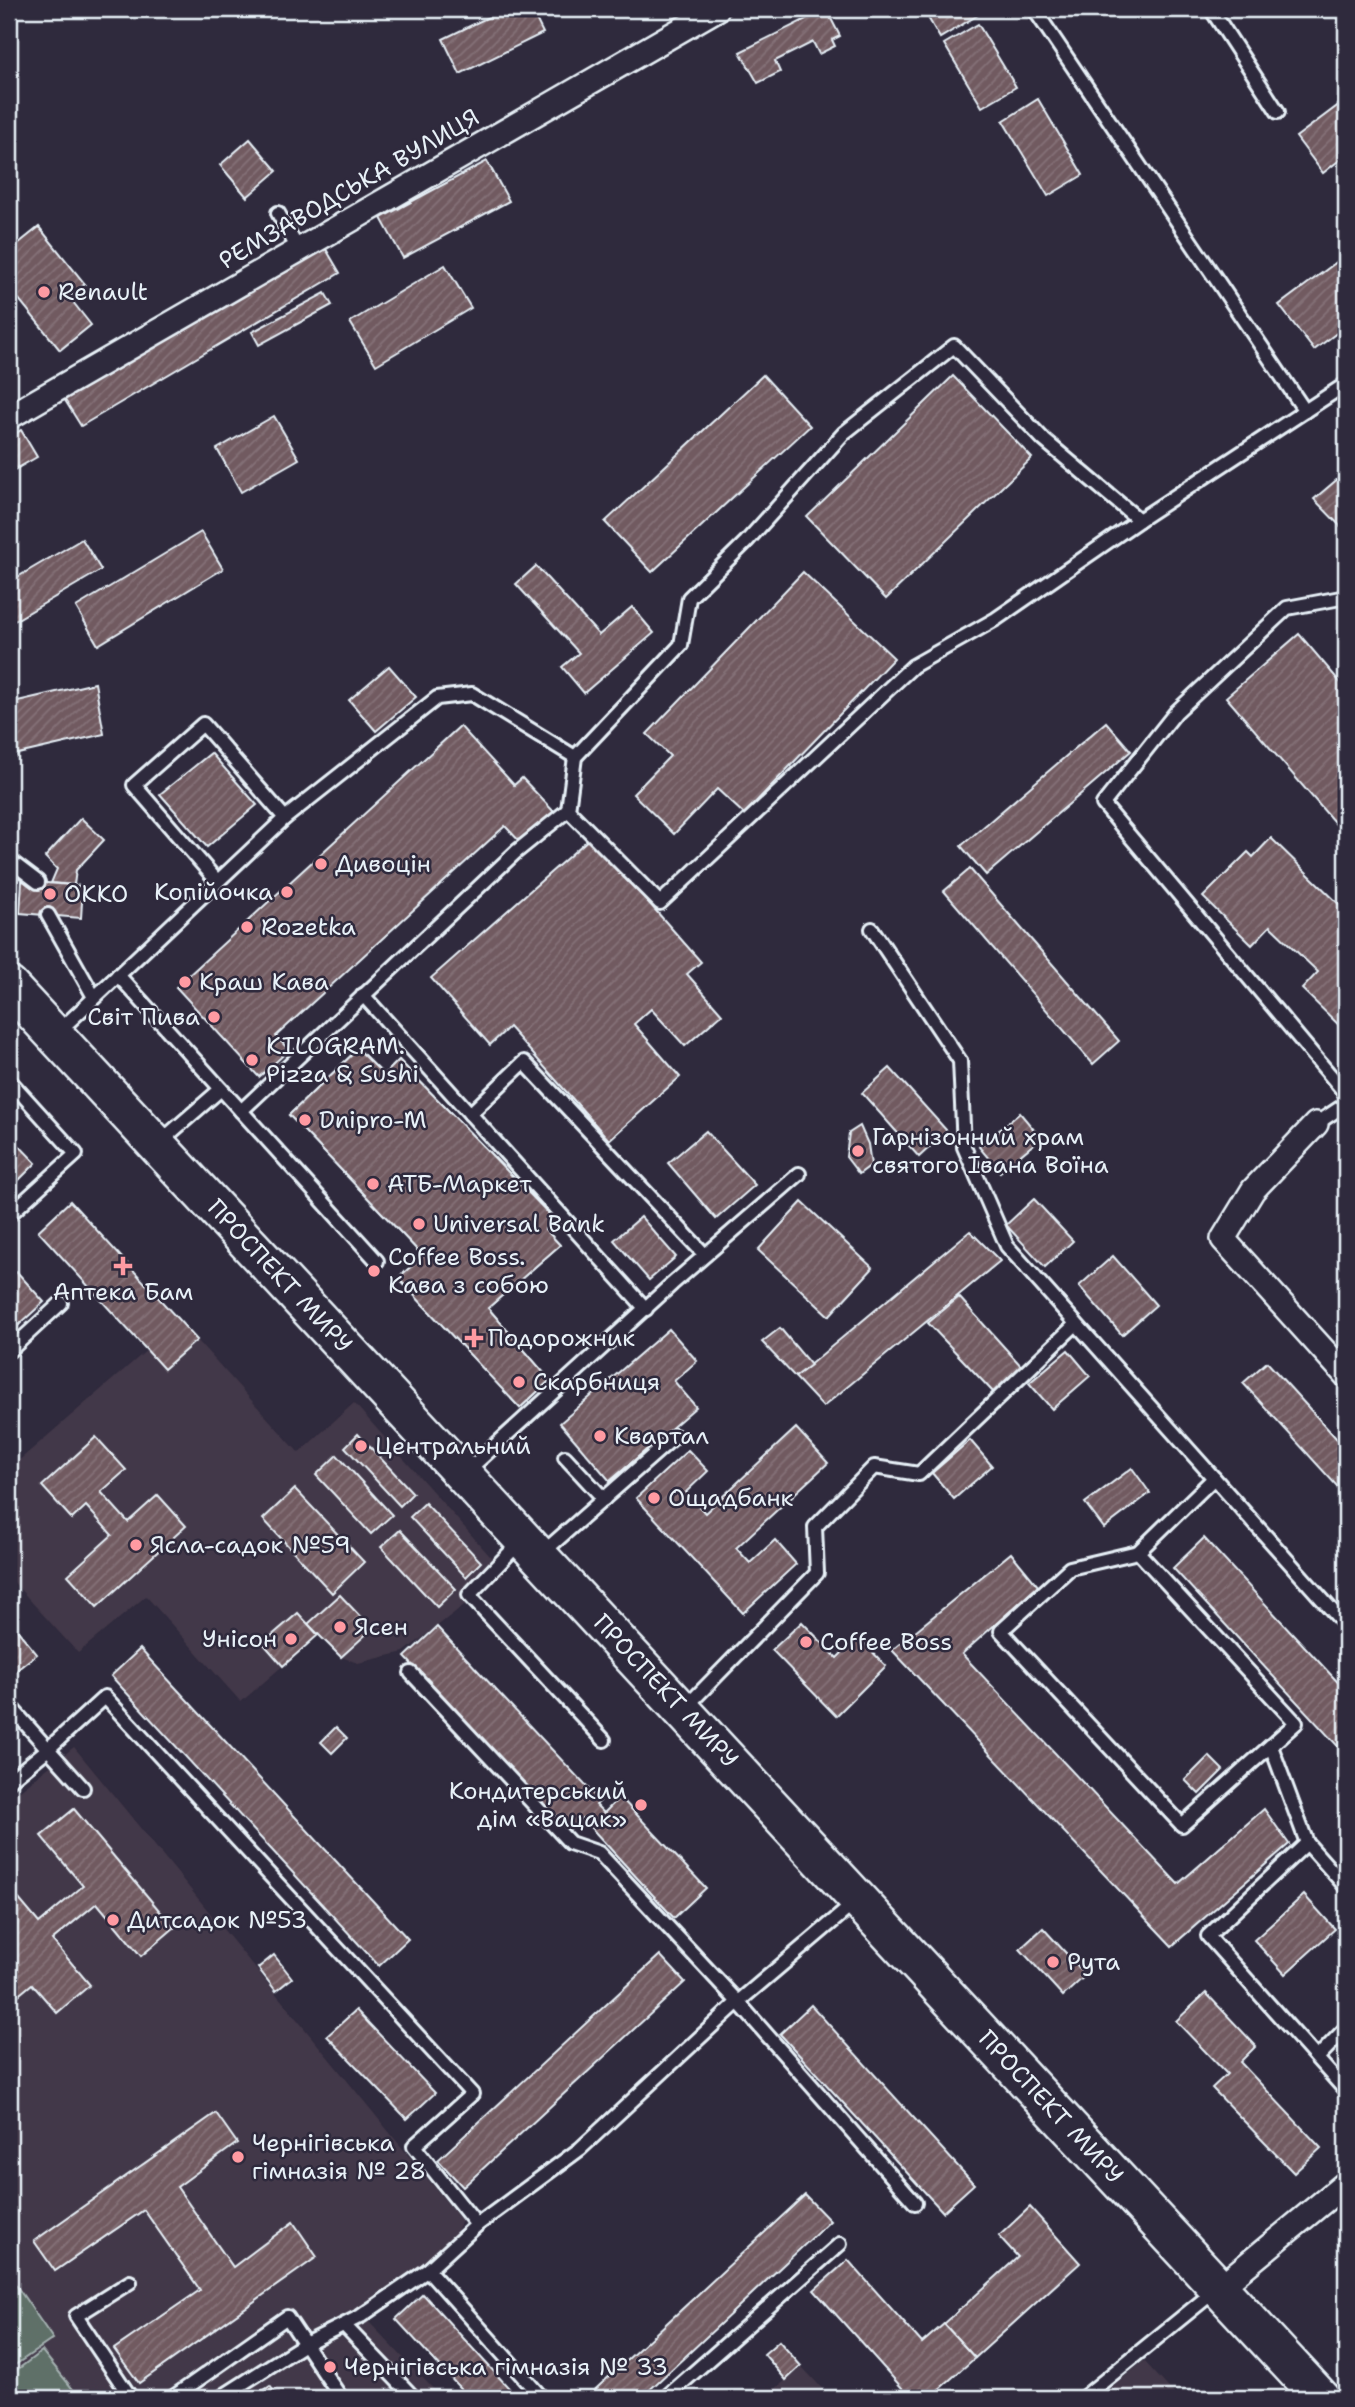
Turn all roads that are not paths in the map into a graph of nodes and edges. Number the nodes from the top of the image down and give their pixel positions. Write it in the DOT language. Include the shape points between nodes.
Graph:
graph roads {
  1 [pos="717,9"];
  2 [pos="1034,9"];
  3 [pos="1211,9"];
  4 [pos="1278,112"];
  5 [pos="278,214"];
  6 [pos="298,249"];
  7 [pos="1346,384"];
  8 [pos="1305,411"];
  9 [pos="9,417"];
  10 [pos="1139,520"];
  11 [pos="1346,597"];
  12 [pos="575,757"];
  13 [pos="568,810"];
  14 [pos="285,818"];
  15 [pos="9,860"];
  16 [pos="217,881"];
  17 [pos="38,882"];
  18 [pos="48,915"];
  19 [pos="872,929"];
  20 [pos="118,975"];
  21 [pos="11,995"];
  22 [pos="363,995"];
  23 [pos="94,998"];
  24 [pos="54,1036"];
  25 [pos="9,1080"];
  26 [pos="220,1089"];
  27 [pos="1346,1094"];
  28 [pos="1346,1104"];
  29 [pos="240,1111"];
  30 [pos="470,1114"];
  31 [pos="1316,1124"];
  32 [pos="157,1144"];
  33 [pos="799,1174"];
  34 [pos="9,1215"];
  35 [pos="705,1255"];
  36 [pos="377,1261"];
  37 [pos="61,1303"];
  38 [pos="646,1309"];
  39 [pos="1076,1324"];
  40 [pos="9,1351"];
  41 [pos="1346,1375"];
  42 [pos="675,1436"];
  43 [pos="565,1457"];
  44 [pos="464,1474"];
  45 [pos="1214,1478"];
  46 [pos="604,1499"];
  47 [pos="532,1546"];
  48 [pos="1138,1552"];
  49 [pos="1346,1626"];
  50 [pos="411,1673"];
  51 [pos="9,1704"];
  52 [pos="683,1710"];
  53 [pos="604,1740"];
  54 [pos="1271,1746"];
  55 [pos="48,1749"];
  56 [pos="9,1781"];
  57 [pos="83,1788"];
  58 [pos="1307,1843"];
  59 [pos="1346,1887"];
  60 [pos="859,1899"];
  61 [pos="737,2002"];
  62 [pos="1346,2028"];
  63 [pos="1318,2057"];
  64 [pos="1346,2091"];
  65 [pos="1346,2183"];
  66 [pos="915,2203"];
  67 [pos="477,2225"];
  68 [pos="840,2244"];
  69 [pos="428,2270"];
  70 [pos="130,2282"];
  71 [pos="1220,2287"];
  72 [pos="344,2325"];
  73 [pos="303,2345"];
  74 [pos="131,2398"];
  75 [pos="172,2398"];
  76 [pos="220,2398"];
  77 [pos="341,2398"];
  78 [pos="414,2398"];
  79 [pos="542,2398"];
  80 [pos="665,2398"];
  81 [pos="1083,2398"];
  82 [pos="1321,2398"];
  1 -- 6 [label="street, РЕМЗАВОДСЬКА ВУЛИЦЯ"];
  2 -- 8 [label="lane"];
  3 -- 4 [label="lane"];
  5 -- 6 [label="lane"];
  6 -- 9 [label="street, РЕМЗАВОДСЬКА ВУЛИЦЯ"];
  7 -- 8 [label="lane"];
  8 -- 10 [label="lane"];
  10 -- 12 [label="lane" via="1044,440 954,346 844,433 689,598 681,645"];
  10 -- 13 [label="lane" via="996,619 913,666 660,903"];
  11 -- 27 [label="lane" via="1287,608 1176,712 1103,804"];
  12 -- 13 [label="lane"];
  12 -- 14 [label="lane" via="472,694 437,698"];
  13 -- 22 [label="lane" via="516,852"];
  14 -- 16 [label="lane"];
  14 -- 16 [label="lane" via="203,724 135,785"];
  15 -- 17 [label="lane"];
  16 -- 20 [label="lane"];
  18 -- 23 [label="lane"];
  19 -- 39 [label="lane" via="960,1061 964,1147 1007,1246"];
  20 -- 23 [label="lane"];
  20 -- 26 [label="lane"];
  21 -- 24 [label="main road, ПРОСПЕКТ МИРУ"];
  22 -- 29 [label="lane"];
  22 -- 30 [label="lane"];
  23 -- 24 [label="lane"];
  24 -- 32 [label="main road, ПРОСПЕКТ МИРУ"];
  25 -- 34 [label="lane" via="76,1154"];
  26 -- 29 [label="lane"];
  26 -- 32 [label="lane"];
  28 -- 31 [label="lane"];
  29 -- 36 [label="lane"];
  30 -- 35 [label="lane" via="524,1062"];
  30 -- 38 [label="lane"];
  31 -- 41 [label="street" via="1253,1190 1223,1239"];
  32 -- 44 [label="main road, ПРОСПЕКТ МИРУ"];
  33 -- 35 [label="lane"];
  35 -- 38 [label="lane"];
  37 -- 40 [label="lane"];
  38 -- 44 [label="lane"];
  39 -- 45 [label="lane"];
  39 -- 52 [label="lane" via="919,1474 874,1467 815,1527 817,1573"];
  42 -- 46 [label="lane"];
  43 -- 46 [label="lane"];
  44 -- 47 [label="main road, ПРОСПЕКТ МИРУ"];
  45 -- 48 [label="lane"];
  45 -- 49 [label="lane"];
  46 -- 47 [label="lane"];
  47 -- 52 [label="main road, ПРОСПЕКТ МИРУ"];
  47 -- 53 [label="lane" via="469,1595"];
  48 -- 54 [label="lane" via="1296,1723"];
  48 -- 54 [label="lane" via="1070,1567 1001,1631 1182,1825"];
  50 -- 61 [label="lane" via="570,1843 599,1853"];
  51 -- 55 [label="lane"];
  52 -- 60 [label="main road, ПРОСПЕКТ МИРУ"];
  54 -- 58 [label="lane"];
  55 -- 56 [label="lane"];
  55 -- 57 [label="lane"];
  55 -- 67 [label="lane" via="105,1697 472,2094 414,2146"];
  58 -- 59 [label="lane"];
  58 -- 63 [label="lane" via="1208,1936"];
  60 -- 61 [label="lane"];
  60 -- 71 [label="main road, ПРОСПЕКТ МИРУ"];
  61 -- 66 [label="lane"];
  61 -- 67 [label="lane" via="580,2148"];
  62 -- 63 [label="lane"];
  63 -- 64 [label="lane"];
  65 -- 71 [label="street"];
  67 -- 69 [label="lane"];
  68 -- 80 [label="lane"];
  69 -- 72 [label="lane"];
  69 -- 79 [label="lane"];
  70 -- 74 [label="lane" via="76,2316"];
  71 -- 81 [label="lane"];
  71 -- 82 [label="main road, ПРОСПЕКТ МИРУ"];
  72 -- 73 [label="lane"];
  72 -- 78 [label="lane"];
  73 -- 75 [label="lane" via="287,2317"];
  73 -- 76 [label="lane"];
  73 -- 77 [label="lane"];
}
